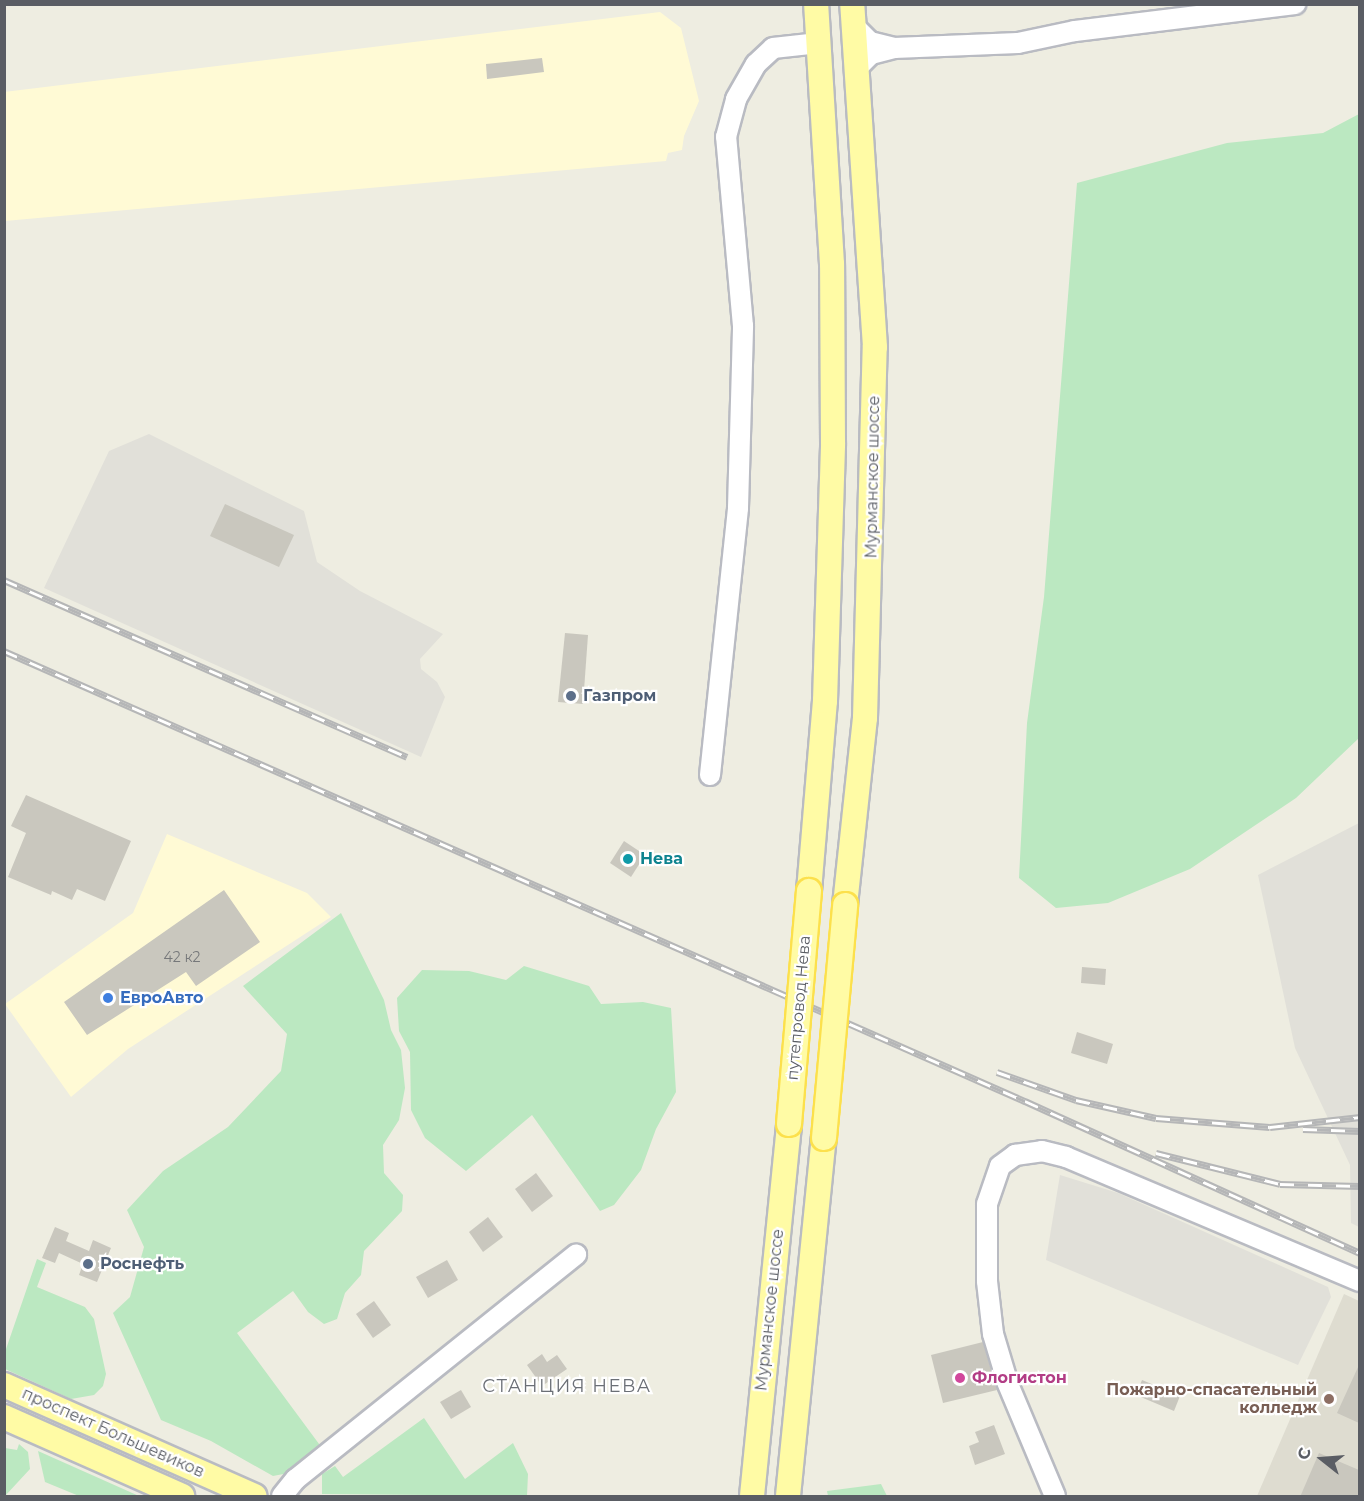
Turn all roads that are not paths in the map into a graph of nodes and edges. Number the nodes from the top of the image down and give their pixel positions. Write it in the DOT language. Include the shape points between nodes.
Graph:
graph roads {
  1 [pos="816,4"];
  2 [pos="1295,4"];
  3 [pos="855,37"];
  4 [pos="819,43"];
  5 [pos="894,48"];
  6 [pos="710,775"];
  7 [pos="789,1124"];
  8 [pos="576,1255"];
  9 [pos="1359,1281"];
  10 [pos="4,1385"];
  11 [pos="4,1417"];
  12 [pos="182,1497"];
  13 [pos="255,1497"];
  14 [pos="282,1497"];
  15 [pos="752,1497"];
  16 [pos="788,1497"];
  17 [pos="1055,1497"];
  1 -- 4 [label="main road"];
  2 -- 5 [label="street" via="1075,31 1018,43"];
  3 -- 5 [label="street"];
  3 -- 5 [label="street" via="871,54"];
  3 -- 16 [label="main road, Мурманское шоссе, bridge" via="872,264 874,442 865,718"];
  4 -- 6 [label="street" via="773,48 756,64 736,99 726,137 743,326 738,508"];
  4 -- 7 [label="main road, путепровод Нева, bridge" via="832,264 833,443 825,701"];
  7 -- 15 [label="main road, Мурманское шоссе"];
  8 -- 14 [label="street" via="296,1479"];
  9 -- 17 [label="street" via="1066,1157 1042,1151 1015,1155 1000,1166 987,1204 987,1281 993,1334 1008,1384"];
  10 -- 13 [label="main road, проспект Большевиков"];
  11 -- 12 [label="main road, проспект Большевиков"];
}
